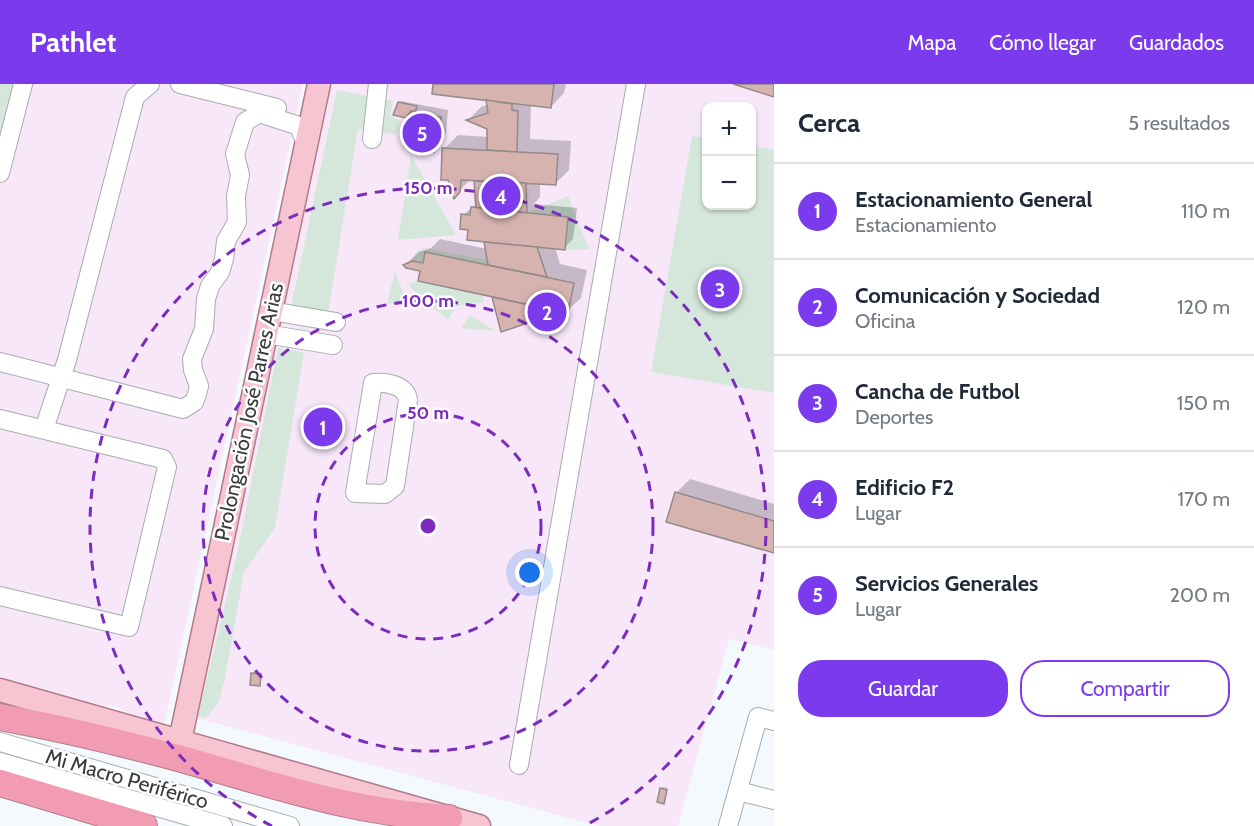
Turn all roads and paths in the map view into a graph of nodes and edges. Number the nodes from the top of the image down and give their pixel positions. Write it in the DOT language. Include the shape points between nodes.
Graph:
graph roads {
  1 [pos="23,84"];
  2 [pos="127,84"];
  3 [pos="150,84"];
  4 [pos="180,84"];
  5 [pos="378,84"];
  6 [pos="636,84"];
  7 [pos="315,92"];
  8 [pos="372,139"];
  9 [pos="306,144"];
  10 [pos="0,173"];
  11 [pos="271,311"];
  12 [pos="336,322"];
  13 [pos="266,334"];
  14 [pos="333,345"];
  15 [pos="0,362"];
  16 [pos="57,376"];
  17 [pos="0,419"];
  18 [pos="39,428"];
  19 [pos="355,493"];
  20 [pos="0,596"];
  21 [pos="0,690"];
  22 [pos="0,717"];
  23 [pos="774,721"];
  24 [pos="0,724"];
  25 [pos="180,741"];
  26 [pos="0,742"];
  27 [pos="0,762"];
  28 [pos="519,765"];
  29 [pos="0,783"];
  30 [pos="738,791"];
  31 [pos="774,800"];
  32 [pos="449,818"];
  33 [pos="144,826"];
  34 [pos="223,826"];
  35 [pos="290,826"];
  36 [pos="354,826"];
  37 [pos="479,826"];
  38 [pos="728,826"];
  1 -- 10 [label="street"];
  2 -- 16 [label="street"];
  3 -- 16 [label="street" via="135,97"];
  4 -- 7 [label="street" via="300,114"];
  5 -- 8 [label="street"];
  6 -- 28 [label="street"];
  7 -- 9 [label="main road, Prolongación José Parres Arias"];
  9 -- 11 [label="main road, Prolongación José Parres Arias"];
  9 -- 16 [label="street" via="299,126 259,113 245,122 235,154 240,175 237,222 226,241 220,272 206,299 204,329 192,358 199,386 194,402 183,409"];
  11 -- 12 [label="street"];
  11 -- 13 [label="main road, Prolongación José Parres Arias"];
  13 -- 14 [label="street"];
  13 -- 25 [label="main road, Prolongación José Parres Arias"];
  15 -- 16 [label="street"];
  16 -- 18 [label="street"];
  17 -- 18 [label="street"];
  18 -- 20 [label="street" via="163,459 167,467 129,627"];
  19 -- 19 [label="street" via="385,495 394,486 408,400 402,388 377,383 370,387"];
  21 -- 25 [label="main road"];
  22 -- 32 [label="highway" via="177,758 326,802"];
  23 -- 30 [label="street" via="758,717"];
  24 -- 36 [label="highway"];
  25 -- 32 [label="main road"];
  26 -- 35 [label="street, Mi Macro Periférico"];
  27 -- 34 [label="street, Mi Macro Periférico"];
  29 -- 33 [label="highway"];
  30 -- 31 [label="street"];
  30 -- 38 [label="street"];
  32 -- 37 [label="main road"];
}
